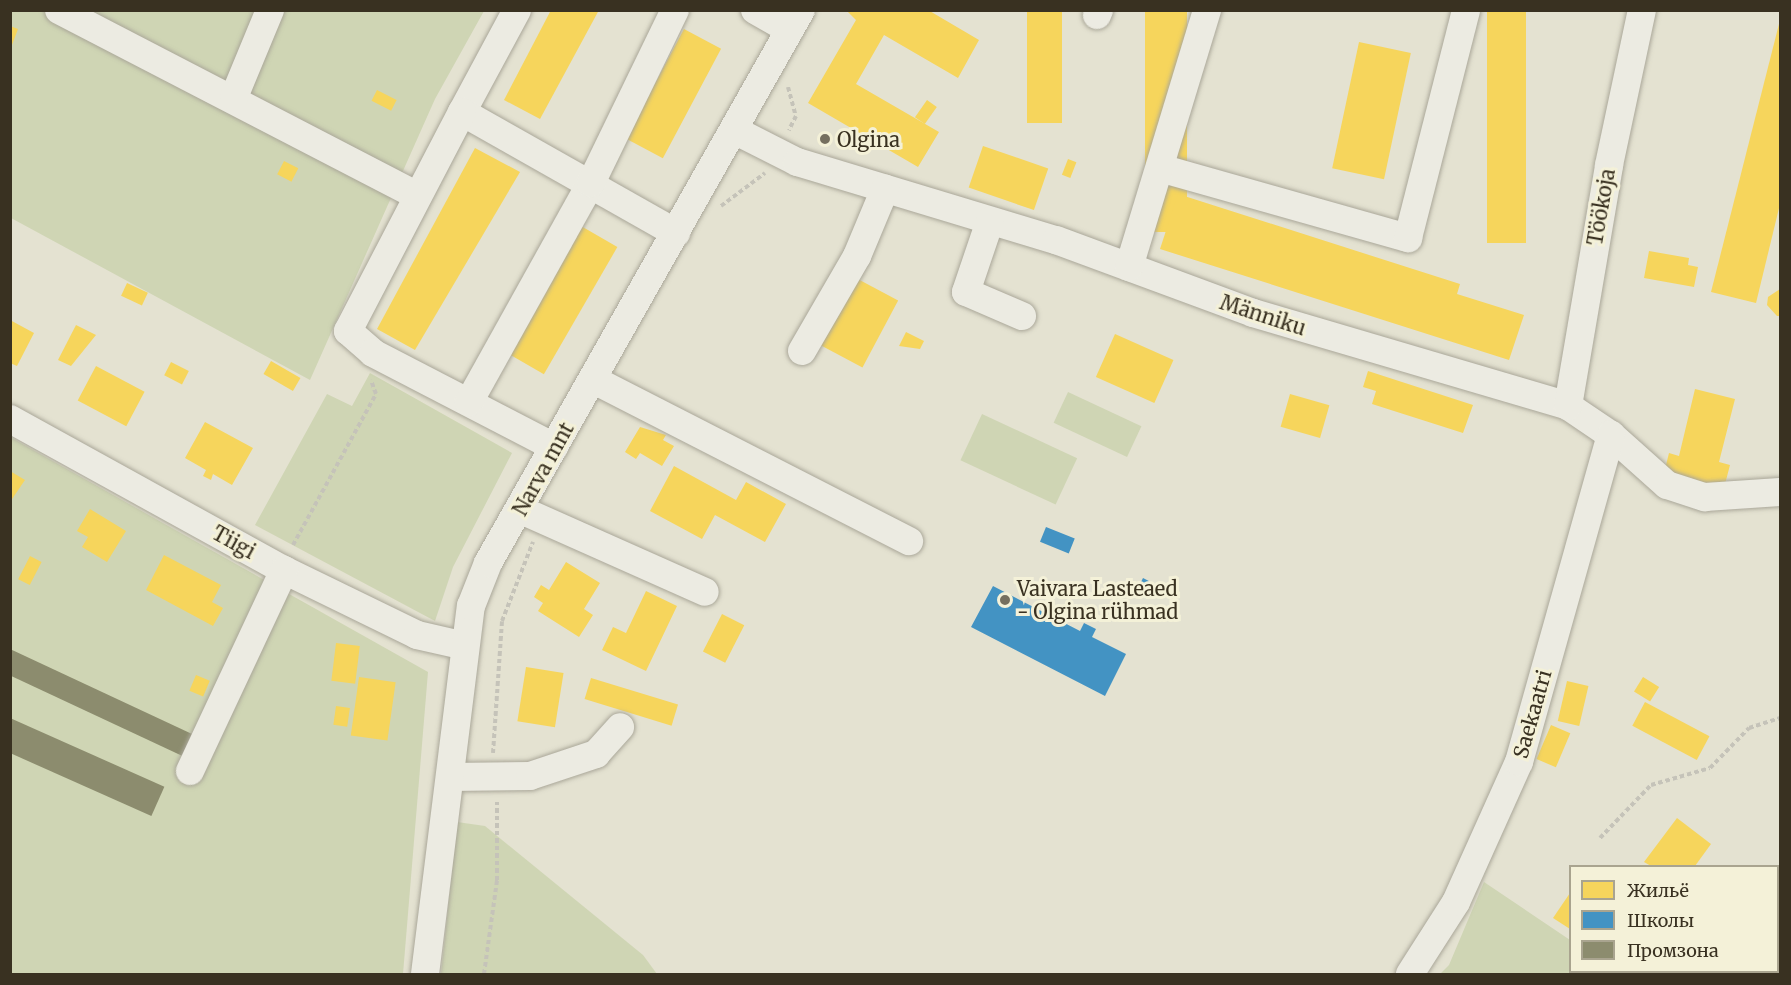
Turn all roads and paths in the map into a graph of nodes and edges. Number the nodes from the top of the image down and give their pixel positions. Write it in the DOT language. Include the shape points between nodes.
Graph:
graph roads {
  1 [pos="60,10"];
  2 [pos="270,10"];
  3 [pos="517,10"];
  4 [pos="675,10"];
  5 [pos="755,10"];
  6 [pos="1207,10"];
  7 [pos="1642,10"];
  8 [pos="1458,12"];
  9 [pos="795,20"];
  10 [pos="789,79"];
  11 [pos="234,97"];
  12 [pos="462,112"];
  13 [pos="734,130"];
  14 [pos="778,152"];
  15 [pos="1160,168"];
  16 [pos="591,183"];
  17 [pos="885,189"];
  18 [pos="418,196"];
  19 [pos="715,210"];
  20 [pos="990,221"];
  21 [pos="676,233"];
  22 [pos="1129,267"];
  23 [pos="1022,316"];
  24 [pos="802,351"];
  25 [pos="381,358"];
  26 [pos="594,380"];
  27 [pos="469,402"];
  28 [pos="1568,406"];
  29 [pos="10,419"];
  30 [pos="1611,435"];
  31 [pos="554,447"];
  32 [pos="1775,488"];
  33 [pos="531,515"];
  34 [pos="909,541"];
  35 [pos="282,569"];
  36 [pos="705,592"];
  37 [pos="465,646"];
  38 [pos="1780,718"];
  39 [pos="620,727"];
  40 [pos="190,771"];
  41 [pos="450,777"];
  42 [pos="497,777"];
  43 [pos="1600,838"];
  44 [pos="425,975"];
  45 [pos="484,975"];
  46 [pos="1410,975"];
  1 -- 11 [label="street"];
  2 -- 11 [label="street"];
  3 -- 12 [label="street"];
  4 -- 16 [label="street"];
  5 -- 9 [label="street"];
  6 -- 15 [label="street"];
  7 -- 28 [label="street, Töökoja" via="1609,165"];
  8 -- 15 [label="street" via="1408,238"];
  9 -- 13 [label="street, Narva mnt"];
  10 -- 14 [label="path" via="787,93 796,116"];
  11 -- 18 [label="street"];
  12 -- 16 [label="street"];
  12 -- 18 [label="street"];
  13 -- 14 [label="street, Männiku"];
  13 -- 21 [label="street, Narva mnt"];
  14 -- 17 [label="street, Männiku"];
  14 -- 19 [label="path" via="750,186"];
  15 -- 22 [label="street"];
  16 -- 21 [label="street"];
  16 -- 27 [label="street"];
  17 -- 20 [label="street, Männiku"];
  17 -- 24 [label="street" via="857,256"];
  18 -- 25 [label="street" via="348,331"];
  20 -- 22 [label="street, Männiku"];
  20 -- 23 [label="street" via="966,292"];
  21 -- 26 [label="street, Narva mnt"];
  22 -- 28 [label="street, Männiku" via="1253,313"];
  25 -- 27 [label="street"];
  25 -- 35 [label="path" via="370,381 376,394"];
  26 -- 31 [label="street, Narva mnt"];
  26 -- 34 [label="street"];
  27 -- 31 [label="street"];
  28 -- 30 [label="street, Männiku"];
  29 -- 35 [label="street, Tiigi"];
  30 -- 32 [label="street, Männiku" via="1667,485 1705,497"];
  30 -- 46 [label="street, Saekaatri" via="1519,762 1456,902"];
  31 -- 33 [label="street, Narva mnt"];
  33 -- 36 [label="street"];
  33 -- 37 [label="street, Narva mnt" via="488,563 471,606"];
  33 -- 42 [label="path" via="502,621 492,745"];
  35 -- 37 [label="street, Tiigi" via="417,635"];
  35 -- 40 [label="street"];
  37 -- 41 [label="street, Narva mnt"];
  38 -- 43 [label="path" via="1749,728 1710,768 1651,785"];
  39 -- 42 [label="street" via="596,754 530,776"];
  41 -- 42 [label="street"];
  41 -- 44 [label="street, Narva mnt"];
  42 -- 45 [label="path" via="497,880"];
}
